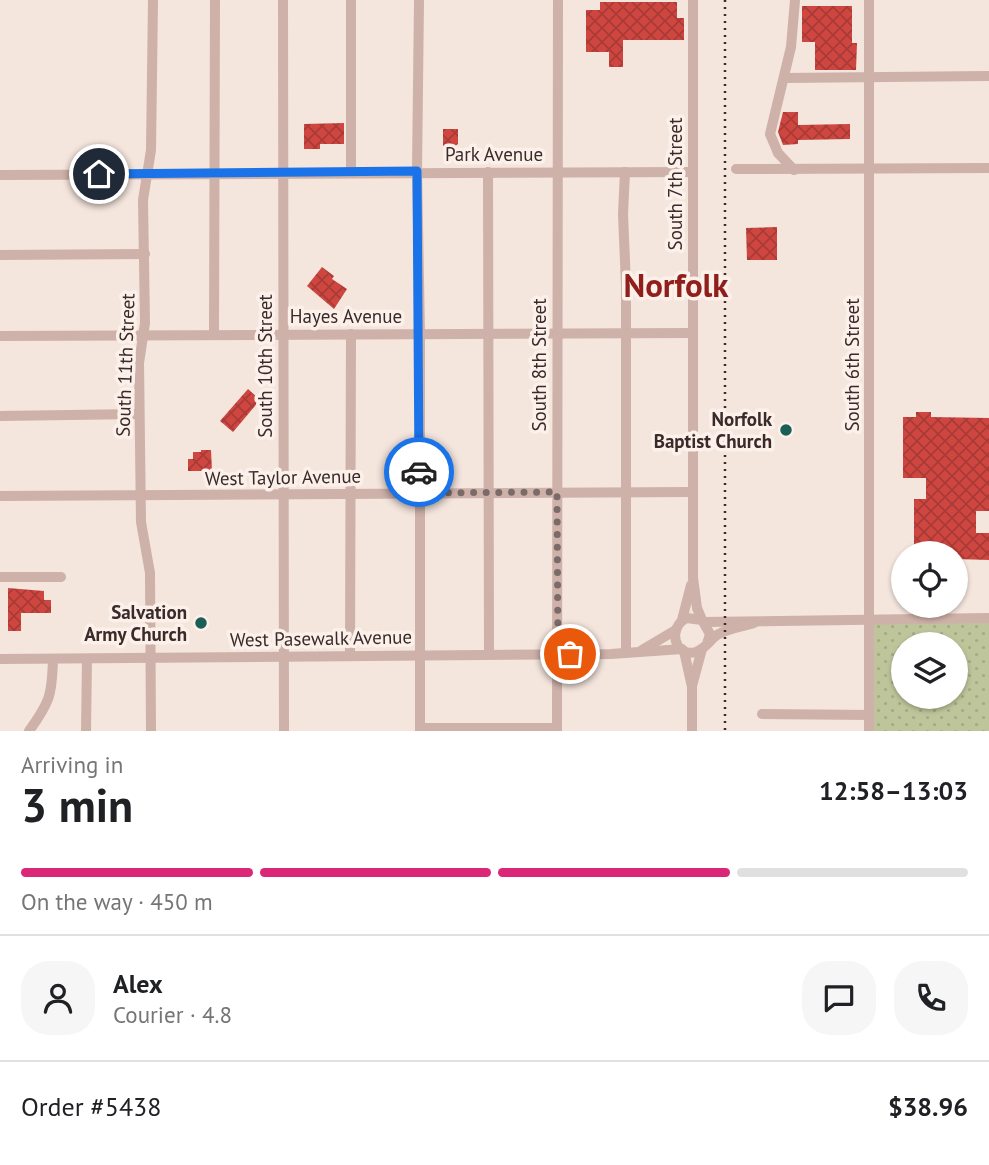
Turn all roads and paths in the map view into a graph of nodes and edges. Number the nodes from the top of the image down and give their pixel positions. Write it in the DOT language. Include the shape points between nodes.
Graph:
graph roads {
  1 [pos="153,0"];
  2 [pos="215,0"];
  3 [pos="282,0"];
  4 [pos="351,0"];
  5 [pos="419,0"];
  6 [pos="558,0"];
  7 [pos="693,0"];
  8 [pos="795,0"];
  9 [pos="869,0"];
  10 [pos="989,76"];
  11 [pos="870,77"];
  12 [pos="784,78"];
  13 [pos="989,167"];
  14 [pos="736,169"];
  15 [pos="870,169"];
  16 [pos="794,170"];
  17 [pos="417,171"];
  18 [pos="351,172"];
  19 [pos="488,172"];
  20 [pos="558,172"];
  21 [pos="625,172"];
  22 [pos="693,172"];
  23 [pos="282,173"];
  24 [pos="148,174"];
  25 [pos="215,174"];
  26 [pos="0,175"];
  27 [pos="145,254"];
  28 [pos="0,255"];
  29 [pos="556,331"];
  30 [pos="488,332"];
  31 [pos="692,332"];
  32 [pos="283,333"];
  33 [pos="420,333"];
  34 [pos="625,333"];
  35 [pos="214,334"];
  36 [pos="351,334"];
  37 [pos="144,335"];
  38 [pos="0,336"];
  39 [pos="139,414"];
  40 [pos="0,415"];
  41 [pos="557,492"];
  42 [pos="626,492"];
  43 [pos="692,492"];
  44 [pos="419,493"];
  45 [pos="488,493"];
  46 [pos="349,494"];
  47 [pos="140,495"];
  48 [pos="284,495"];
  49 [pos="0,496"];
  50 [pos="0,576"];
  51 [pos="61,577"];
  52 [pos="693,578"];
  53 [pos="989,618"];
  54 [pos="682,620"];
  55 [pos="869,620"];
  56 [pos="703,621"];
  57 [pos="755,622"];
  58 [pos="674,631"];
  59 [pos="705,647"];
  60 [pos="642,650"];
  61 [pos="683,650"];
  62 [pos="626,653"];
  63 [pos="489,654"];
  64 [pos="558,654"];
  65 [pos="350,655"];
  66 [pos="419,655"];
  67 [pos="284,656"];
  68 [pos="151,657"];
  69 [pos="0,659"];
  70 [pos="53,659"];
  71 [pos="87,659"];
  72 [pos="692,687"];
  73 [pos="762,714"];
  74 [pos="869,715"];
  75 [pos="420,730"];
  76 [pos="557,730"];
  77 [pos="29,731"];
  78 [pos="86,731"];
  79 [pos="151,731"];
  80 [pos="284,731"];
  81 [pos="692,731"];
  82 [pos="869,731"];
  1 -- 24 [label="street, South 11th Street"];
  2 -- 25 [label="street"];
  3 -- 23 [label="street, South 10th Street"];
  4 -- 18 [label="street"];
  5 -- 17 [label="street"];
  6 -- 20 [label="street, South 8th Street"];
  7 -- 22 [label="street, South 7th Street"];
  8 -- 12 [label="street"];
  9 -- 11 [label="street, South 6th Street"];
  10 -- 11 [label="street"];
  11 -- 12 [label="street"];
  11 -- 15 [label="street, South 6th Street"];
  12 -- 16 [label="street" via="770,134 778,153"];
  13 -- 15 [label="street"];
  14 -- 16 [label="street"];
  15 -- 16 [label="street"];
  15 -- 55 [label="street, South 6th Street"];
  17 -- 18 [label="street, Park Avenue"];
  17 -- 19 [label="street, Park Avenue"];
  17 -- 33 [label="street"];
  18 -- 23 [label="street, Park Avenue"];
  19 -- 20 [label="street, Park Avenue"];
  19 -- 30 [label="street"];
  20 -- 21 [label="street, Park Avenue"];
  20 -- 29 [label="street, South 8th Street"];
  21 -- 22 [label="street, Park Avenue"];
  21 -- 34 [label="street"];
  22 -- 31 [label="street, South 7th Street"];
  23 -- 25 [label="street, Park Avenue"];
  23 -- 32 [label="street, South 10th Street"];
  24 -- 25 [label="street, Park Avenue"];
  24 -- 26 [label="street, Park Avenue"];
  24 -- 27 [label="street, South 11th Street" via="143,200"];
  25 -- 35 [label="street"];
  27 -- 28 [label="street"];
  27 -- 37 [label="street, South 11th Street"];
  29 -- 30 [label="street, Hayes Avenue"];
  29 -- 34 [label="street, Hayes Avenue"];
  29 -- 41 [label="street, South 8th Street"];
  30 -- 33 [label="street, Hayes Avenue"];
  30 -- 45 [label="street"];
  31 -- 34 [label="street, Hayes Avenue"];
  31 -- 43 [label="street, South 7th Street"];
  32 -- 35 [label="street, Hayes Avenue"];
  32 -- 36 [label="street, Hayes Avenue"];
  32 -- 48 [label="street, South 10th Street"];
  33 -- 36 [label="street, Hayes Avenue"];
  33 -- 44 [label="street"];
  34 -- 42 [label="street"];
  35 -- 37 [label="street, Hayes Avenue"];
  36 -- 46 [label="street"];
  37 -- 38 [label="street, Hayes Avenue"];
  37 -- 39 [label="street, South 11th Street"];
  39 -- 40 [label="street"];
  39 -- 47 [label="street, South 11th Street"];
  41 -- 42 [label="street, West Taylor Avenue"];
  41 -- 45 [label="street, West Taylor Avenue"];
  41 -- 64 [label="street, South 8th Street"];
  42 -- 43 [label="street, West Taylor Avenue"];
  42 -- 62 [label="street"];
  43 -- 52 [label="street, South 7th Street"];
  44 -- 45 [label="street, West Taylor Avenue"];
  44 -- 46 [label="street, West Taylor Avenue"];
  44 -- 66 [label="street"];
  45 -- 63 [label="street"];
  46 -- 48 [label="street, West Taylor Avenue"];
  46 -- 65 [label="street"];
  47 -- 48 [label="street, West Taylor Avenue"];
  47 -- 49 [label="street, West Taylor Avenue"];
  47 -- 68 [label="street, South 11th Street" via="150,573"];
  48 -- 67 [label="street, South 10th Street"];
  50 -- 51 [label="street"];
  52 -- 54 [label="street, South 7th Street"];
  52 -- 56 [label="street, South 7th Street"];
  53 -- 55 [label="street"];
  54 -- 56 [label="street"];
  54 -- 58 [label="street"];
  55 -- 57 [label="street"];
  55 -- 74 [label="street, South 6th Street"];
  56 -- 57 [label="street"];
  56 -- 59 [label="street" via="710,634"];
  57 -- 59 [label="street" via="720,633"];
  58 -- 60 [label="street, West Pasewalk Avenue"];
  58 -- 61 [label="street"];
  59 -- 61 [label="street" via="693,653"];
  59 -- 72 [label="street"];
  60 -- 61 [label="street, West Pasewalk Avenue"];
  60 -- 62 [label="street, West Pasewalk Avenue"];
  61 -- 72 [label="street"];
  62 -- 64 [label="street, West Pasewalk Avenue"];
  63 -- 64 [label="street, West Pasewalk Avenue"];
  63 -- 66 [label="street, West Pasewalk Avenue"];
  64 -- 76 [label="street, South 8th Street"];
  65 -- 66 [label="street, West Pasewalk Avenue"];
  65 -- 67 [label="street, West Pasewalk Avenue"];
  66 -- 75 [label="street"];
  67 -- 68 [label="street, West Pasewalk Avenue"];
  67 -- 80 [label="street, South 10th Street"];
  68 -- 71 [label="street, West Pasewalk Avenue"];
  68 -- 79 [label="street, South 11th Street"];
  69 -- 70 [label="street, West Pasewalk Avenue"];
  70 -- 71 [label="street, West Pasewalk Avenue"];
  70 -- 77 [label="street" via="52,694"];
  71 -- 78 [label="street"];
  72 -- 81 [label="street"];
  73 -- 74 [label="street"];
  74 -- 82 [label="street, South 6th Street"];
  75 -- 76 [label="street"];
}
